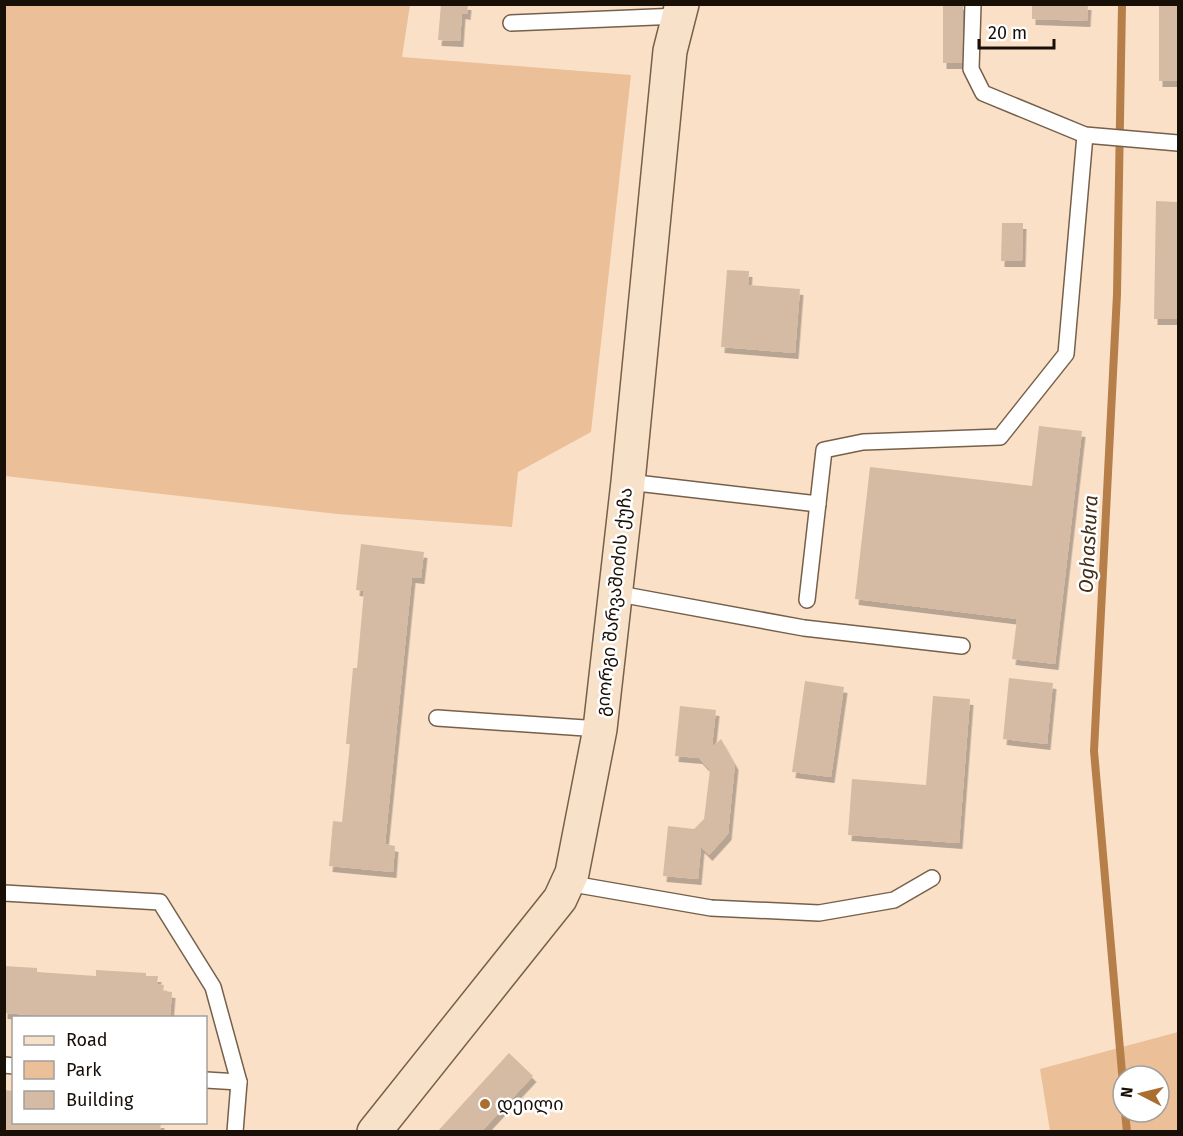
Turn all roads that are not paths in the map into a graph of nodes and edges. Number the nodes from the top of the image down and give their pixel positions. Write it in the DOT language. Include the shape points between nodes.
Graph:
graph roads {
  1 [pos="973,4"];
  2 [pos="680,10"];
  3 [pos="511,23"];
  4 [pos="1085,135"];
  5 [pos="1179,143"];
  6 [pos="628,482"];
  7 [pos="818,504"];
  8 [pos="614,593"];
  9 [pos="807,600"];
  10 [pos="962,646"];
  11 [pos="437,718"];
  12 [pos="600,729"];
  13 [pos="932,878"];
  14 [pos="567,884"];
  15 [pos="4,893"];
  16 [pos="207,1080"];
  17 [pos="239,1082"];
  18 [pos="235,1131"];
  19 [pos="374,1131"];
  1 -- 4 [label="lane" via="971,69 983,93"];
  2 -- 3 [label="lane"];
  2 -- 6 [label="street, გიორგი შარვაშიძის ქუჩა" via="670,51"];
  4 -- 5 [label="lane"];
  4 -- 7 [label="lane" via="1066,354 1000,437 863,442 824,450"];
  6 -- 7 [label="lane"];
  6 -- 8 [label="street, გიორგი შარვაშიძის ქუჩა"];
  7 -- 9 [label="lane"];
  8 -- 10 [label="lane" via="804,628"];
  8 -- 12 [label="street, გიორგი შარვაშიძის ქუჩა"];
  11 -- 12 [label="lane"];
  12 -- 14 [label="street, გიორგი შარვაშიძის ქუჩა"];
  13 -- 14 [label="lane" via="894,900 819,913 711,908"];
  14 -- 19 [label="street, გიორგი შარვაშიძის ქუჩა" via="560,899"];
  15 -- 17 [label="lane" via="160,902 213,987"];
  16 -- 17 [label="lane"];
  17 -- 18 [label="lane"];
}
